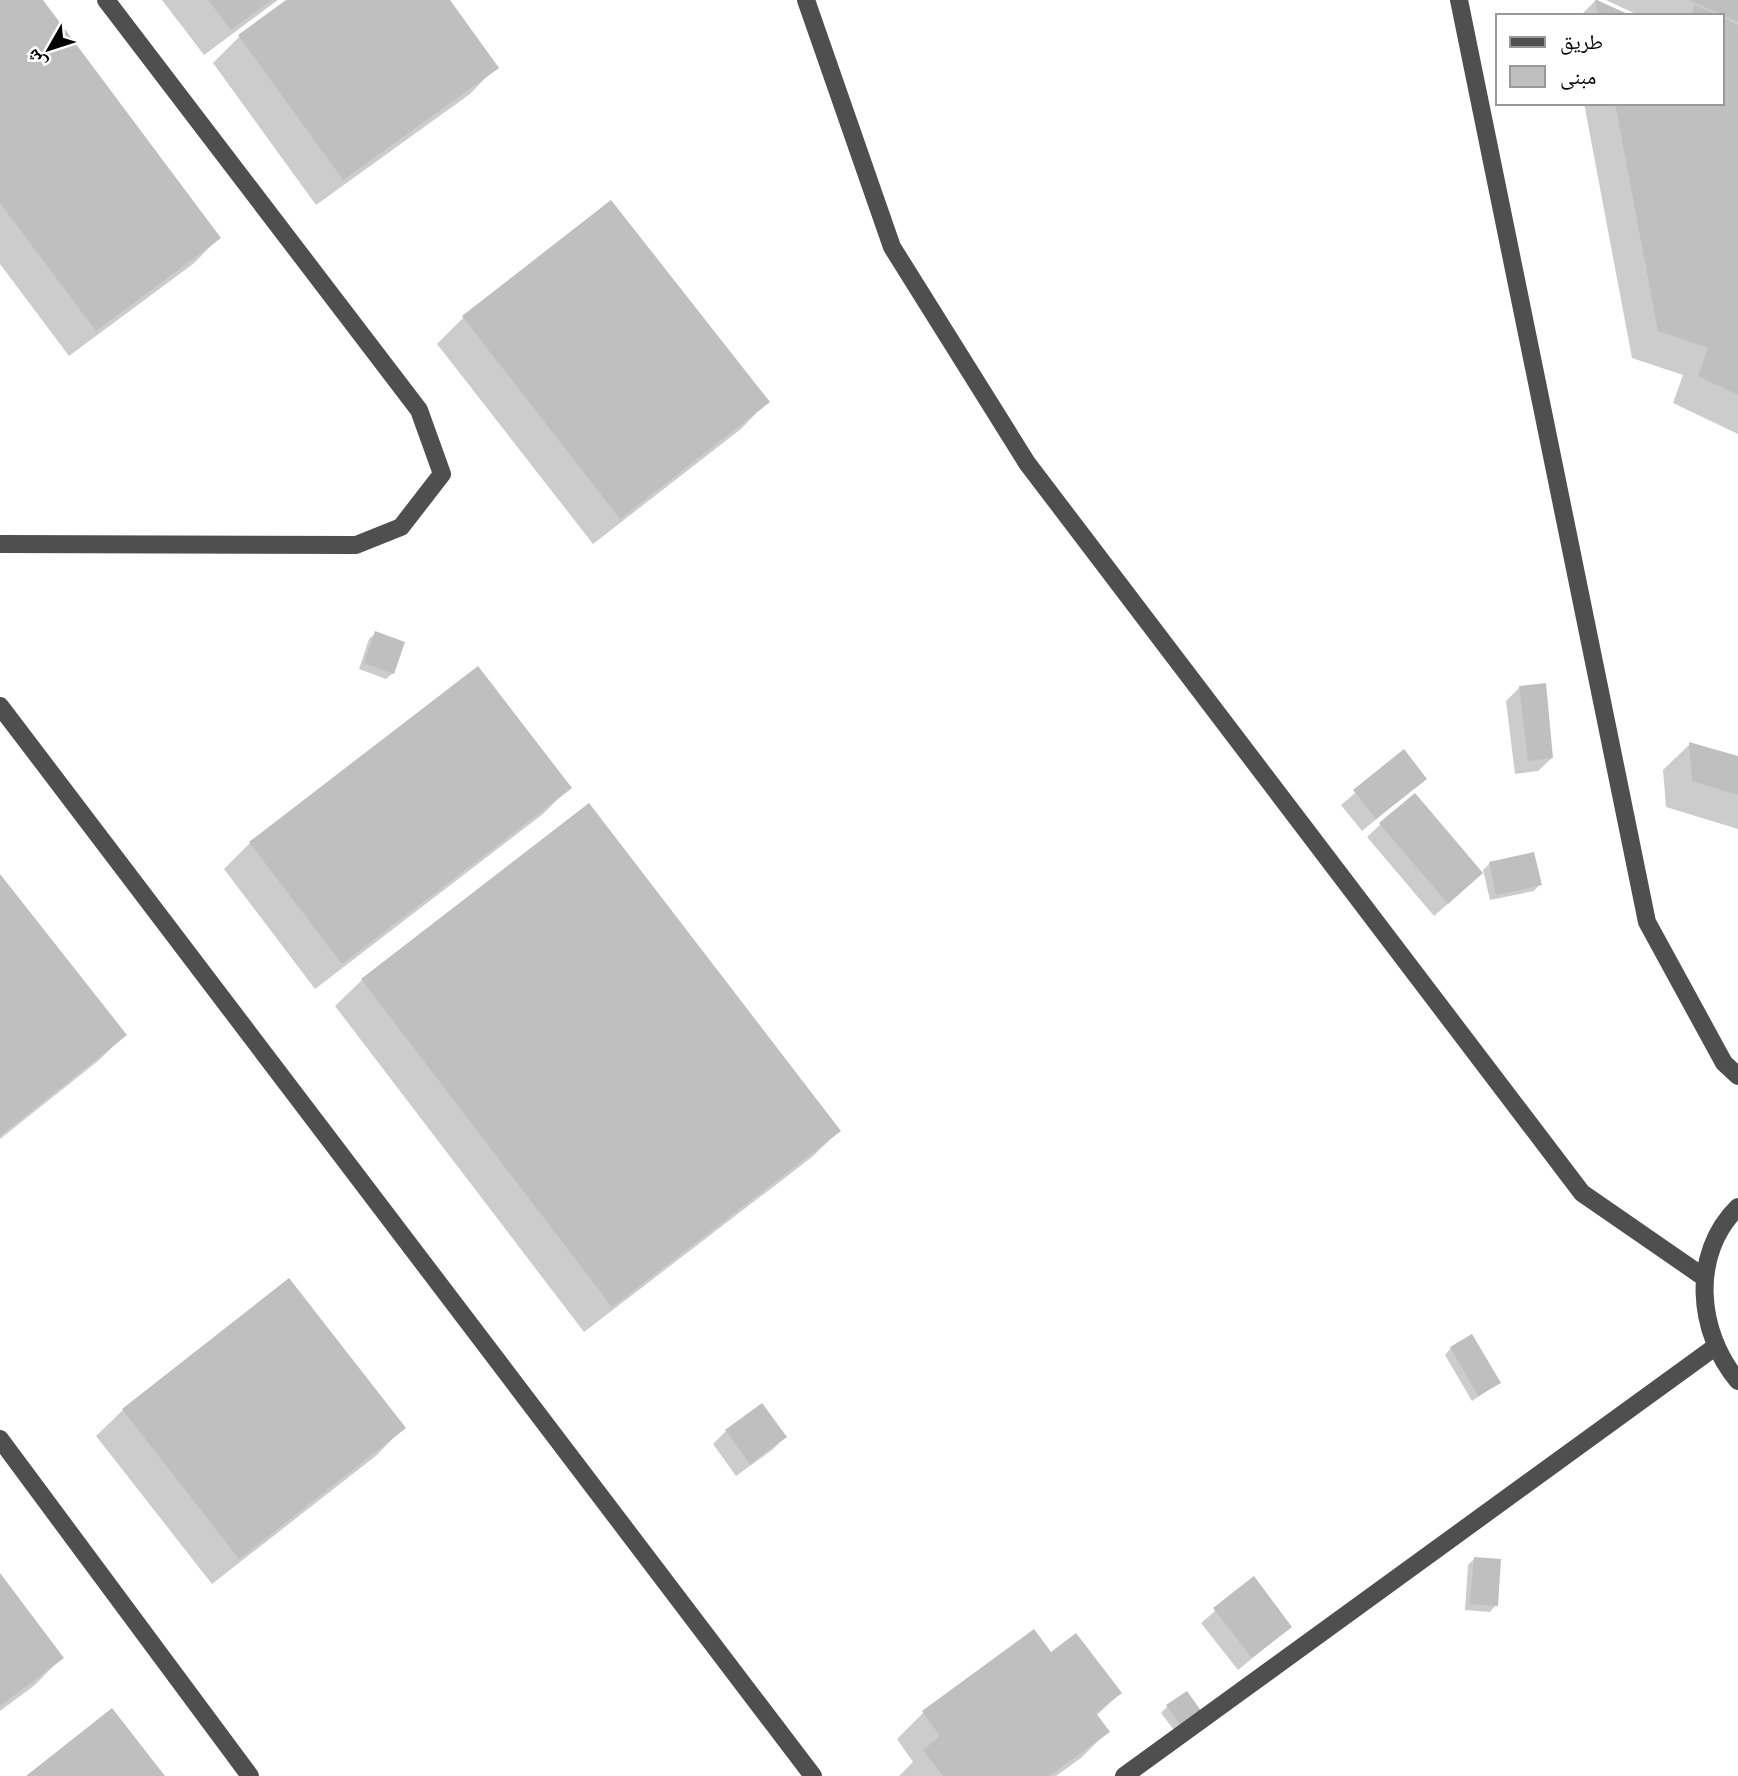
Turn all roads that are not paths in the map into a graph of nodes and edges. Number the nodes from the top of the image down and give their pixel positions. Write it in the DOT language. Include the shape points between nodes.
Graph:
graph roads {
  1 [pos="106,0"];
  2 [pos="806,0"];
  3 [pos="1459,0"];
  4 [pos="0,544"];
  5 [pos="0,706"];
  6 [pos="1738,1076"];
  7 [pos="1738,1207"];
  8 [pos="1704,1278"];
  9 [pos="1715,1346"];
  10 [pos="1738,1381"];
  11 [pos="0,1438"];
  12 [pos="250,1776"];
  13 [pos="813,1776"];
  14 [pos="1124,1776"];
  1 -- 4 [label="street" via="419,410 442,474 401,527 356,545"];
  2 -- 8 [label="street" via="892,247 1027,463 1582,1193"];
  3 -- 6 [label="street" via="1647,922 1724,1063"];
  5 -- 13 [label="street"];
  7 -- 8 [label="street" via="1714,1241"];
  8 -- 9 [label="street" via="1705,1313"];
  9 -- 10 [label="street"];
  9 -- 14 [label="street"];
  11 -- 12 [label="street"];
}
